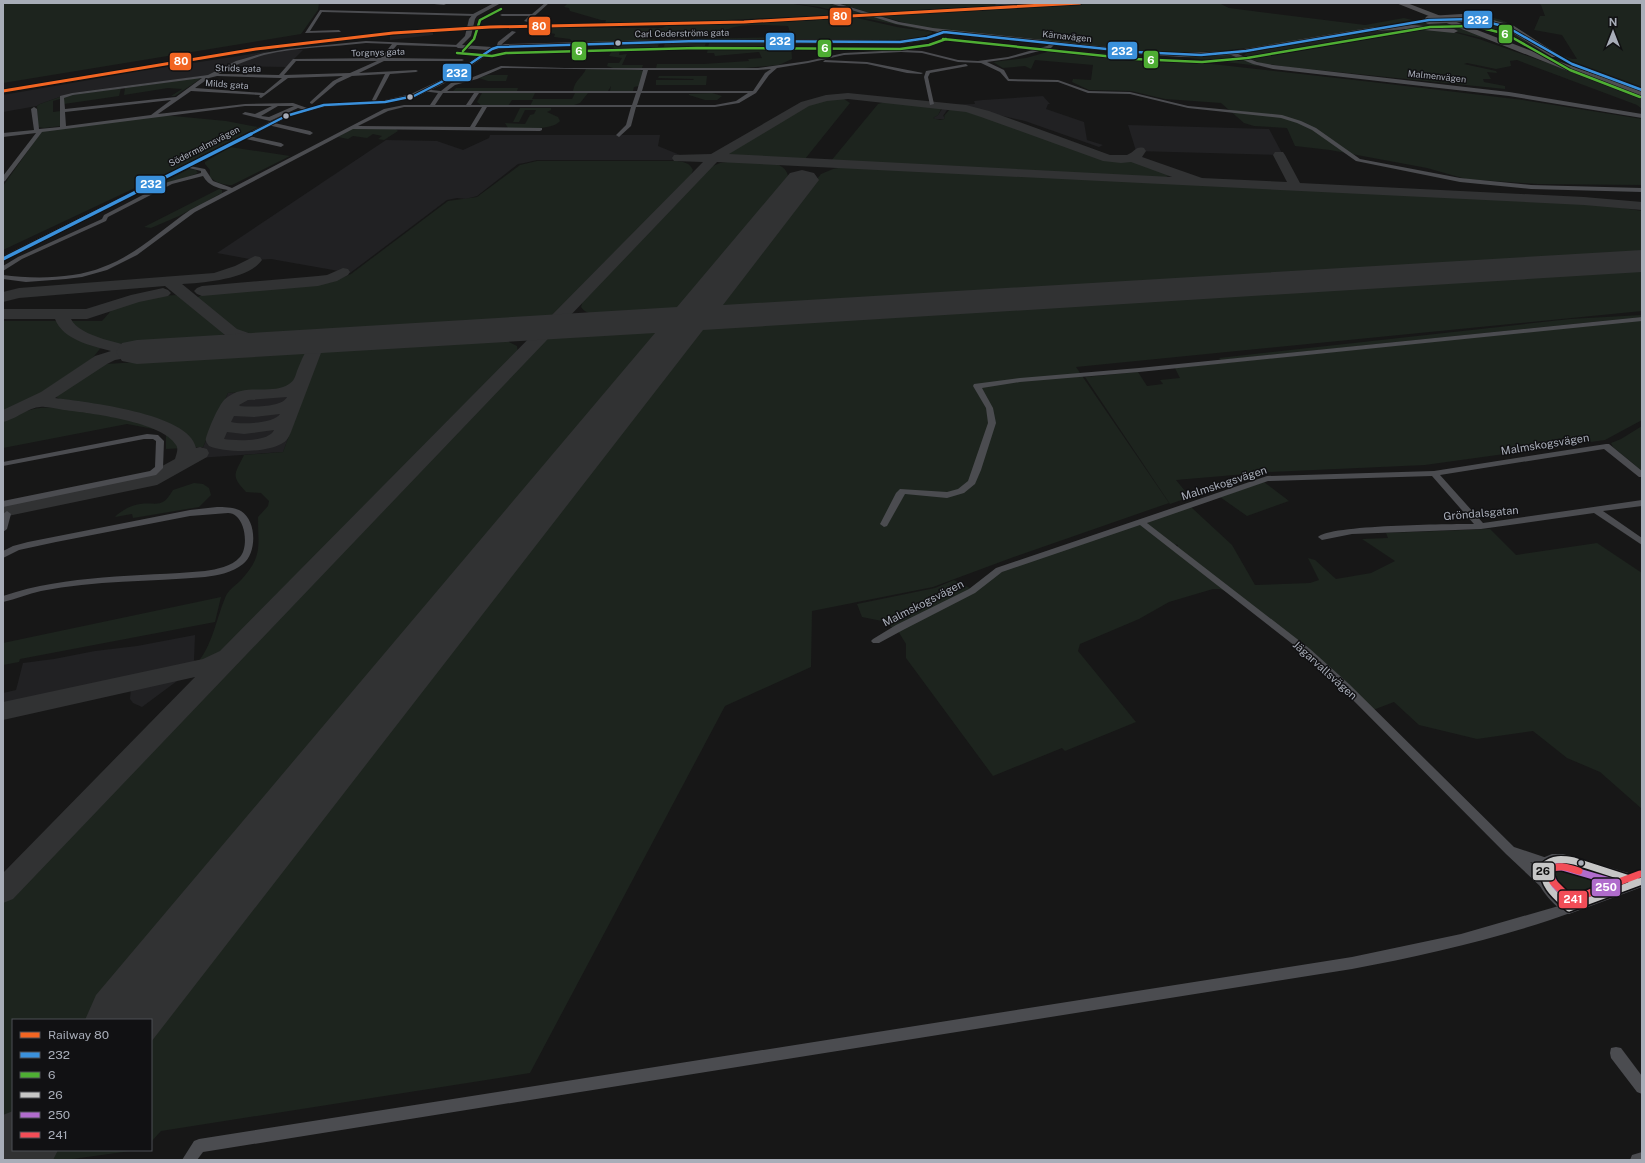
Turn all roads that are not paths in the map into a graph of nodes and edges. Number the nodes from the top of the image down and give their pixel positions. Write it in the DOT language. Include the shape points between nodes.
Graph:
graph roads {
  1 [pos="426,3"];
  2 [pos="498,3"];
  3 [pos="547,3"];
  4 [pos="832,3"];
  5 [pos="1400,3"];
  6 [pos="1408,3"];
  7 [pos="445,4"];
  8 [pos="440,14"];
  9 [pos="502,14"];
  10 [pos="533,14"];
  11 [pos="475,15"];
  12 [pos="526,21"];
  13 [pos="1374,29"];
  14 [pos="339,31"];
  15 [pos="514,32"];
  16 [pos="944,32"];
  17 [pos="396,44"];
  18 [pos="1053,44"];
  19 [pos="458,46"];
  20 [pos="495,48"];
  21 [pos="1232,53"];
  22 [pos="820,59"];
  23 [pos="382,60"];
  24 [pos="462,60"];
  25 [pos="1549,60"];
  26 [pos="967,62"];
  27 [pos="983,62"];
  28 [pos="780,67"];
  29 [pos="646,69"];
  30 [pos="755,69"];
  31 [pos="416,71"];
  32 [pos="388,73"];
  33 [pos="768,73"];
  34 [pos="920,73"];
  35 [pos="212,75"];
  36 [pos="351,75"];
  37 [pos="280,77"];
  38 [pos="286,77"];
  39 [pos="1609,79"];
  40 [pos="189,89"];
  41 [pos="427,90"];
  42 [pos="1642,90"];
  43 [pos="442,92"];
  44 [pos="477,92"];
  45 [pos="639,92"];
  46 [pos="754,92"];
  47 [pos="264,94"];
  48 [pos="1642,94"];
  49 [pos="121,96"];
  50 [pos="177,98"];
  51 [pos="374,100"];
  52 [pos="278,104"];
  53 [pos="312,104"];
  54 [pos="932,104"];
  55 [pos="252,105"];
  56 [pos="299,105"];
  57 [pos="431,106"];
  58 [pos="468,106"];
  59 [pos="485,106"];
  60 [pos="634,107"];
  61 [pos="34,109"];
  62 [pos="307,109"];
  63 [pos="62,111"];
  64 [pos="245,114"];
  65 [pos="154,116"];
  66 [pos="256,116"];
  67 [pos="1642,116"];
  68 [pos="270,124"];
  69 [pos="63,127"];
  70 [pos="352,128"];
  71 [pos="471,129"];
  72 [pos="540,129"];
  73 [pos="39,130"];
  74 [pos="310,133"];
  75 [pos="3,135"];
  76 [pos="619,135"];
  77 [pos="244,137"];
  78 [pos="281,145"];
  79 [pos="187,166"];
  80 [pos="204,174"];
  81 [pos="3,180"];
  82 [pos="233,190"];
  83 [pos="1642,190"];
  84 [pos="3,259"];
  85 [pos="3,269"];
  86 [pos="3,277"];
  87 [pos="1642,319"];
  88 [pos="3,464"];
  89 [pos="1434,473"];
  90 [pos="1642,475"];
  91 [pos="1642,503"];
  92 [pos="3,504"];
  93 [pos="1596,510"];
  94 [pos="7,514"];
  95 [pos="1141,522"];
  96 [pos="884,524"];
  97 [pos="1481,526"];
  98 [pos="3,529"];
  99 [pos="1322,537"];
  100 [pos="1642,542"];
  101 [pos="3,555"];
  102 [pos="3,600"];
  103 [pos="876,641"];
  104 [pos="1510,851"];
  105 [pos="1546,862"];
  106 [pos="1640,881"];
  107 [pos="1545,883"];
  108 [pos="1569,908"];
  109 [pos="1616,1053"];
  110 [pos="1642,1087"];
  111 [pos="1642,1158"];
  112 [pos="189,1160"];
  113 [pos="1637,1160"];
  1 -- 7 [label="street"];
  2 -- 11 [label="street"];
  3 -- 10 [label="street"];
  4 -- 16 [label="street, Kärnavägen" via="906,25"];
  5 -- 25 [label="highway"];
  6 -- 39 [label="highway"];
  7 -- 8 [label="street"];
  8 -- 11 [label="street"];
  8 -- 14 [label="street" via="341,9 320,11 307,32"];
  9 -- 10 [label="street"];
  10 -- 12 [label="street"];
  11 -- 19 [label="street" via="468,36"];
  13 -- 21 [label="street, Kärnavägen"];
  13 -- 25 [label="highway" via="1410,27 1450,30"];
  13 -- 39 [label="highway, bridge" via="1429,20 1462,18 1493,22 1510,28 1551,53"];
  15 -- 20 [label="street"];
  16 -- 18 [label="street, Kärnavägen"];
  16 -- 20 [label="street, Carl Cederströms gata" via="927,38 900,42 697,41"];
  17 -- 19 [label="street, Carl Cederströms gata"];
  17 -- 23 [label="street"];
  17 -- 35 [label="street, Carl Cederströms gata" via="362,43 274,51 250,58"];
  18 -- 21 [label="street, Kärnavägen" via="1162,54"];
  18 -- 27 [label="street" via="1008,58"];
  19 -- 20 [label="street, Carl Cederströms gata"];
  20 -- 41 [label="street, Södermalmsvägen"];
  21 -- 67 [label="street, Malmenvägen" via="1255,63 1273,67 1494,92"];
  22 -- 26 [label="street" via="853,52 908,51"];
  22 -- 28 [label="street"];
  22 -- 34 [label="street" via="827,62 867,63"];
  23 -- 24 [label="street, Torgnys gata"];
  23 -- 36 [label="street"];
  23 -- 37 [label="street, Torgnys gata" via="295,60"];
  25 -- 48 [label="highway"];
  26 -- 27 [label="street"];
  26 -- 54 [label="street" via="965,66 928,72 926,77"];
  27 -- 83 [label="street" via="1002,71 1008,80 1058,81 1088,92 1130,93 1188,107 1291,119 1314,129 1351,156 1368,163 1496,184"];
  28 -- 30 [label="street"];
  28 -- 33 [label="street"];
  29 -- 30 [label="street"];
  29 -- 43 [label="street" via="501,67 456,83"];
  29 -- 45 [label="street"];
  30 -- 33 [label="street"];
  31 -- 32 [label="street, Strids gata"];
  32 -- 36 [label="street, Strids gata"];
  32 -- 51 [label="street"];
  33 -- 46 [label="street"];
  35 -- 37 [label="street, Strids gata"];
  35 -- 40 [label="street"];
  35 -- 49 [label="street, Strids gata"];
  36 -- 38 [label="street, Strids gata"];
  36 -- 53 [label="street" via="333,83"];
  37 -- 38 [label="street, Strids gata"];
  38 -- 47 [label="street"];
  39 -- 42 [label="highway"];
  40 -- 47 [label="street, Milds gata"];
  40 -- 50 [label="street"];
  41 -- 43 [label="street"];
  41 -- 62 [label="street, Södermalmsvägen" via="403,99 335,104"];
  43 -- 44 [label="street"];
  43 -- 57 [label="street"];
  44 -- 45 [label="street"];
  44 -- 58 [label="street"];
  45 -- 46 [label="street"];
  45 -- 60 [label="street"];
  46 -- 60 [label="street" via="738,102 722,106"];
  47 -- 55 [label="street"];
  49 -- 50 [label="street"];
  49 -- 63 [label="street"];
  49 -- 63 [label="street, Strids gata" via="62,97"];
  50 -- 65 [label="street"];
  52 -- 55 [label="street"];
  52 -- 56 [label="street"];
  52 -- 66 [label="street"];
  55 -- 65 [label="street"];
  56 -- 62 [label="street"];
  56 -- 66 [label="street" via="270,119"];
  57 -- 58 [label="street"];
  57 -- 70 [label="street" via="392,108"];
  58 -- 59 [label="street"];
  59 -- 60 [label="street"];
  59 -- 71 [label="street"];
  60 -- 76 [label="street" via="628,126"];
  61 -- 73 [label="street"];
  62 -- 68 [label="street, Södermalmsvägen"];
  63 -- 69 [label="street"];
  64 -- 66 [label="street"];
  65 -- 69 [label="street"];
  68 -- 74 [label="street"];
  68 -- 77 [label="street, Södermalmsvägen"];
  69 -- 73 [label="street"];
  70 -- 71 [label="street"];
  70 -- 82 [label="street"];
  71 -- 72 [label="street"];
  73 -- 75 [label="street"];
  73 -- 81 [label="street"];
  77 -- 78 [label="street"];
  77 -- 79 [label="street, Södermalmsvägen"];
  79 -- 80 [label="street" via="200,168"];
  79 -- 84 [label="street, Södermalmsvägen"];
  80 -- 82 [label="street" via="212,184"];
  80 -- 85 [label="street" via="170,183 106,216 104,220 20,258"];
  82 -- 86 [label="street" via="187,214 135,254 105,269 66,277 26,280"];
  87 -- 96 [label="street" via="977,386 991,410 992,423 972,482 962,491 947,495 903,491"];
  88 -- 92 [label="street" via="144,437 153,436 160,441 159,468 153,473"];
  89 -- 90 [label="street, Malmskogsvägen" via="1606,446"];
  89 -- 95 [label="street, Malmskogsvägen" via="1267,479"];
  89 -- 97 [label="street"];
  91 -- 93 [label="street, Gröndalsgatan"];
  93 -- 97 [label="street, Gröndalsgatan"];
  93 -- 100 [label="street"];
  94 -- 98 [label="street"];
  95 -- 103 [label="street, Malmskogsvägen" via="995,572 972,591 891,630"];
  95 -- 104 [label="street, Jägarvallsvägen" via="1307,652"];
  97 -- 99 [label="street, Gröndalsgatan" via="1352,531"];
  101 -- 102 [label="street" via="28,545 175,516 222,510 231,510 242,515 246,522 248,537 248,551 245,557 233,567 217,572 78,583 24,592"];
  104 -- 105 [label="street, Jägarvallsvägen"];
  104 -- 107 [label="street, Jägarvallsvägen"];
  105 -- 106 [label="street, Jägarvallsvägen" via="1557,859 1569,861"];
  105 -- 107 [label="street" via="1542,871"];
  106 -- 108 [label="street, Jägarvallsvägen"];
  107 -- 108 [label="street, Jägarvallsvägen"];
  108 -- 112 [label="street" via="1431,948 1352,964 199,1146"];
  109 -- 110 [label="street"];
  111 -- 113 [label="street"];
}
